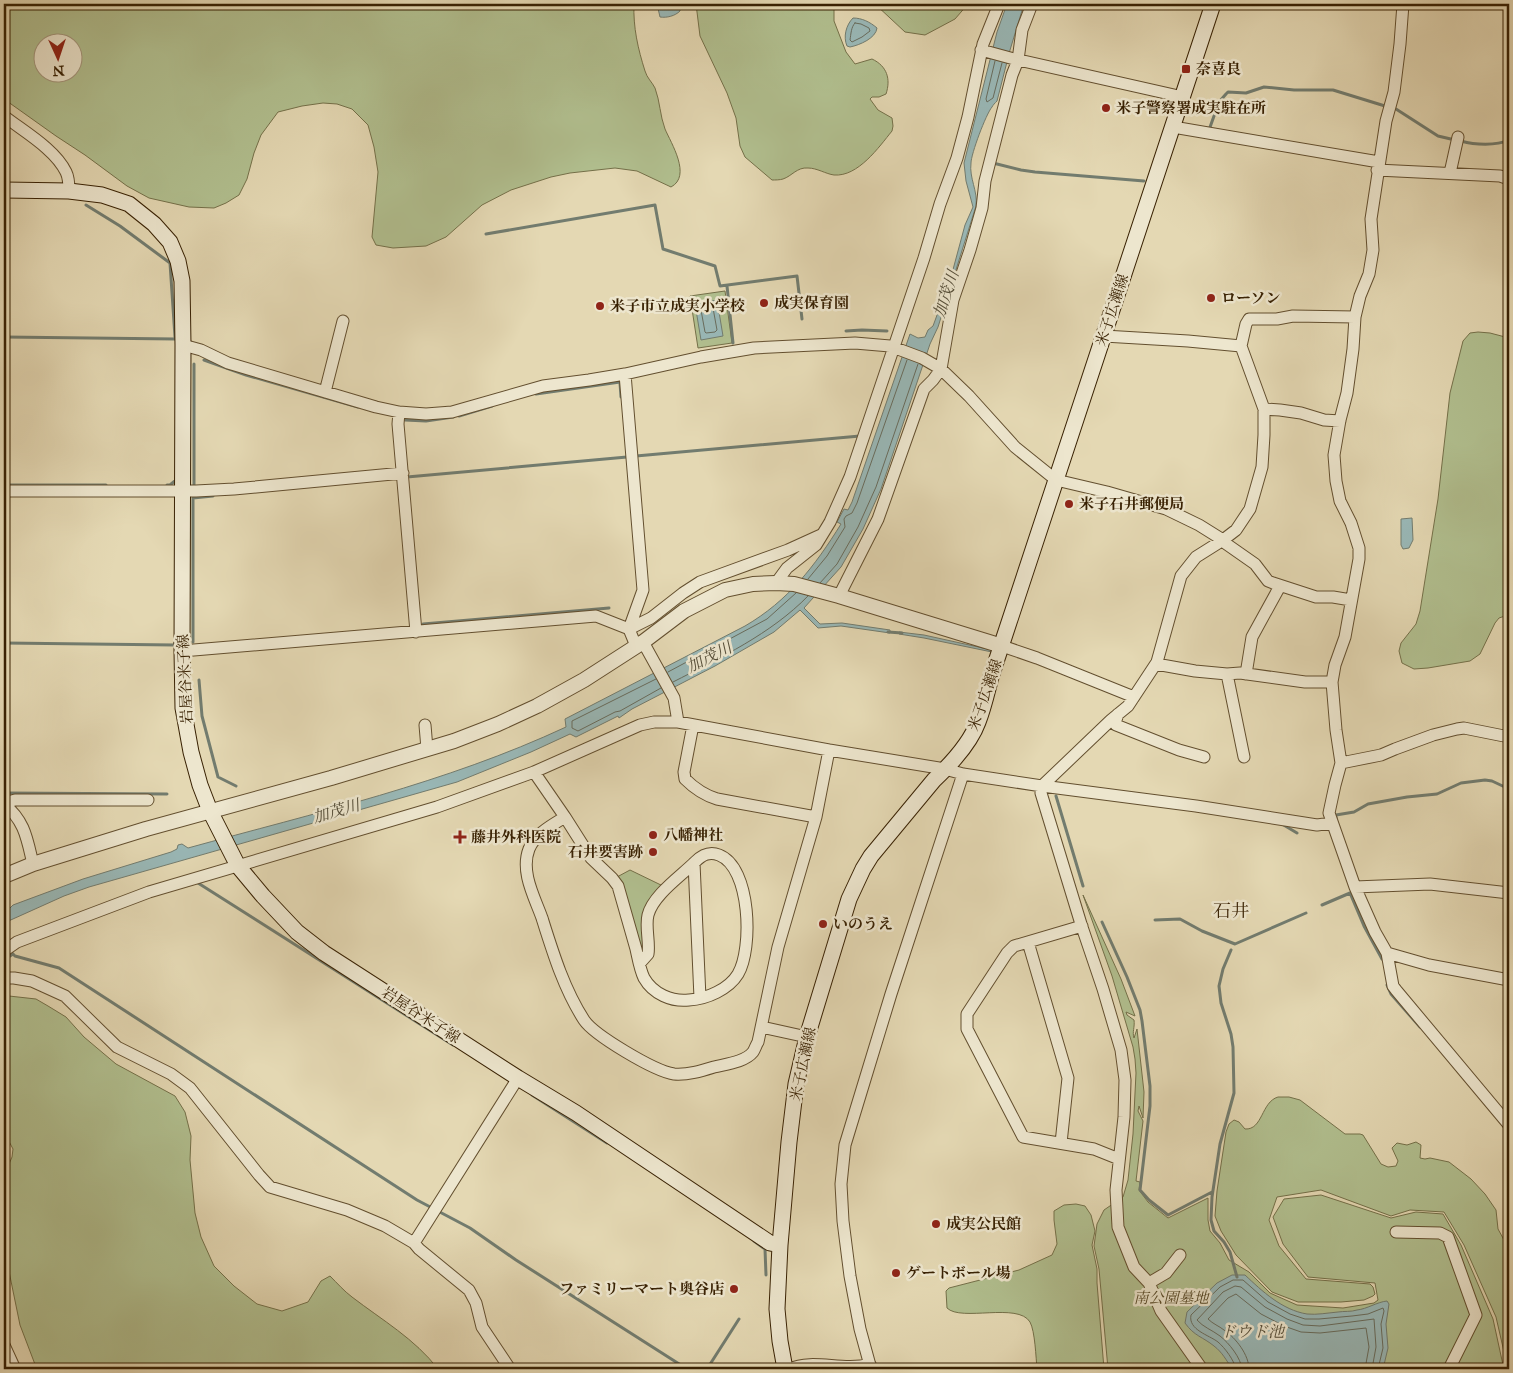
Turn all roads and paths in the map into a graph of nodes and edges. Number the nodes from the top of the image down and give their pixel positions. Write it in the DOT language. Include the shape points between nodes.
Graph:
graph roads {
  1 [pos="999,4"];
  2 [pos="1032,4"];
  3 [pos="1213,4"];
  4 [pos="1402,4"];
  5 [pos="981,50"];
  6 [pos="1016,60"];
  7 [pos="1183,97"];
  8 [pos="4,116"];
  9 [pos="1173,127"];
  10 [pos="1458,138"];
  11 [pos="1378,166"];
  12 [pos="1450,173"];
  13 [pos="1509,179"];
  14 [pos="4,190"];
  15 [pos="70,191"];
  16 [pos="1355,318"];
  17 [pos="343,321"];
  18 [pos="1104,336"];
  19 [pos="183,345"];
  20 [pos="1241,346"];
  21 [pos="900,349"];
  22 [pos="941,369"];
  23 [pos="625,374"];
  24 [pos="325,392"];
  25 [pos="1264,409"];
  26 [pos="399,412"];
  27 [pos="1340,420"];
  28 [pos="403,473"];
  29 [pos="1056,480"];
  30 [pos="4,491"];
  31 [pos="183,491"];
  32 [pos="822,535"];
  33 [pos="1223,540"];
  34 [pos="776,583"];
  35 [pos="1280,586"];
  36 [pos="835,594"];
  37 [pos="1351,600"];
  38 [pos="629,629"];
  39 [pos="416,632"];
  40 [pos="642,646"];
  41 [pos="1002,646"];
  42 [pos="182,651"];
  43 [pos="1156,664"];
  44 [pos="1228,674"];
  45 [pos="1246,674"];
  46 [pos="1332,682"];
  47 [pos="1134,697"];
  48 [pos="1118,714"];
  49 [pos="678,722"];
  50 [pos="425,725"];
  51 [pos="693,725"];
  52 [pos="1509,737"];
  53 [pos="427,749"];
  54 [pos="829,750"];
  55 [pos="1204,757"];
  56 [pos="1244,757"];
  57 [pos="1342,762"];
  58 [pos="945,769"];
  59 [pos="534,772"];
  60 [pos="963,774"];
  61 [pos="1042,786"];
  62 [pos="148,800"];
  63 [pos="4,804"];
  64 [pos="213,817"];
  65 [pos="565,817"];
  66 [pos="816,817"];
  67 [pos="1332,824"];
  68 [pos="236,863"];
  69 [pos="694,863"];
  70 [pos="33,864"];
  71 [pos="4,876"];
  72 [pos="1355,887"];
  73 [pos="1509,893"];
  74 [pos="1082,926"];
  75 [pos="1028,942"];
  76 [pos="4,951"];
  77 [pos="1387,953"];
  78 [pos="640,963"];
  79 [pos="4,978"];
  80 [pos="1509,980"];
  81 [pos="700,998"];
  82 [pos="762,1027"];
  83 [pos="807,1036"];
  84 [pos="518,1078"];
  85 [pos="1509,1125"];
  86 [pos="1061,1143"];
  87 [pos="1119,1160"];
  88 [pos="1396,1232"];
  89 [pos="414,1242"];
  90 [pos="780,1245"];
  91 [pos="1180,1255"];
  92 [pos="1149,1283"];
  93 [pos="4,1345"];
  94 [pos="870,1367"];
  95 [pos="16,1369"];
  96 [pos="510,1369"];
  97 [pos="785,1369"];
  98 [pos="789,1369"];
  99 [pos="1202,1369"];
  100 [pos="1449,1369"];
  1 -- 5 [label="street"];
  2 -- 6 [label="street"];
  3 -- 7 [label="main road, 米子広瀬線"];
  4 -- 11 [label="street" via="1394,92"];
  5 -- 6 [label="street"];
  5 -- 21 [label="street" via="957,158 902,320"];
  6 -- 7 [label="street"];
  6 -- 22 [label="street" via="985,181 982,208 953,300"];
  7 -- 9 [label="main road, 米子広瀬線"];
  8 -- 15 [label="street" via="58,160 68,178"];
  9 -- 11 [label="street"];
  9 -- 18 [label="main road, 米子広瀬線"];
  10 -- 12 [label="street"];
  11 -- 12 [label="street"];
  11 -- 16 [label="street" via="1371,219 1373,250"];
  12 -- 13 [label="street"];
  14 -- 15 [label="main road, 岩屋谷米子線"];
  15 -- 19 [label="main road, 岩屋谷米子線" via="102,195 129,204 170,242 182,281"];
  16 -- 20 [label="street" via="1293,316 1276,320 1249,319"];
  16 -- 27 [label="street" via="1352,358"];
  17 -- 24 [label="street"];
  18 -- 20 [label="street"];
  18 -- 29 [label="main road, 米子広瀬線"];
  19 -- 24 [label="street" via="228,363"];
  19 -- 31 [label="main road, 岩屋谷米子線"];
  20 -- 25 [label="street"];
  21 -- 22 [label="street"];
  21 -- 23 [label="street" via="855,343 754,348"];
  21 -- 32 [label="street" via="850,476"];
  22 -- 29 [label="street" via="1015,446"];
  22 -- 36 [label="street" via="924,389 878,519"];
  23 -- 26 [label="street" via="543,386 452,412"];
  23 -- 38 [label="street" via="643,590"];
  24 -- 26 [label="street"];
  25 -- 27 [label="street"];
  25 -- 33 [label="street" via="1264,452 1256,490 1244,519"];
  26 -- 28 [label="street"];
  27 -- 37 [label="street" via="1334,455 1336,481 1340,500 1352,523 1359,554"];
  28 -- 31 [label="street"];
  28 -- 39 [label="street"];
  29 -- 33 [label="street" via="1166,509"];
  29 -- 41 [label="main road, 米子広瀬線"];
  30 -- 31 [label="street"];
  31 -- 42 [label="main road, 岩屋谷米子線"];
  32 -- 34 [label="street" via="816,545 787,568"];
  32 -- 38 [label="street" via="700,582 651,618"];
  33 -- 35 [label="street" via="1255,564 1268,581"];
  33 -- 43 [label="street" via="1196,557 1181,576"];
  34 -- 36 [label="street"];
  34 -- 40 [label="street" via="724,590 684,611"];
  35 -- 37 [label="street" via="1316,597"];
  35 -- 45 [label="street" via="1252,637"];
  36 -- 41 [label="street"];
  37 -- 46 [label="street" via="1345,637"];
  38 -- 39 [label="street" via="596,616"];
  38 -- 40 [label="street"];
  39 -- 42 [label="street"];
  40 -- 49 [label="street" via="674,698"];
  40 -- 53 [label="street" via="537,706 489,728"];
  41 -- 47 [label="street"];
  41 -- 58 [label="main road, 米子広瀬線" via="978,723 964,747"];
  42 -- 64 [label="main road, 岩屋谷米子線" via="183,708 191,752"];
  43 -- 44 [label="street"];
  43 -- 47 [label="street"];
  44 -- 45 [label="street"];
  44 -- 56 [label="street"];
  45 -- 46 [label="street" via="1305,682"];
  46 -- 57 [label="street"];
  47 -- 48 [label="street"];
  48 -- 55 [label="street" via="1116,726"];
  48 -- 61 [label="street"];
  49 -- 51 [label="street"];
  49 -- 59 [label="street" via="640,725"];
  50 -- 53 [label="street"];
  51 -- 54 [label="street"];
  51 -- 66 [label="street" via="684,772 684,779 692,786 717,799"];
  52 -- 57 [label="street" via="1457,729 1381,756"];
  53 -- 64 [label="street"];
  54 -- 58 [label="street"];
  54 -- 66 [label="street"];
  57 -- 67 [label="street" via="1330,806"];
  58 -- 60 [label="street"];
  58 -- 83 [label="main road, 米子広瀬線" via="862,869"];
  59 -- 65 [label="street"];
  59 -- 68 [label="street" via="437,808"];
  60 -- 61 [label="street"];
  60 -- 94 [label="street" via="845,1146 842,1216 850,1276"];
  61 -- 67 [label="street" via="1318,825"];
  61 -- 74 [label="street" via="1041,793"];
  62 -- 63 [label="street" via="14,800"];
  63 -- 70 [label="street" via="15,813 26,834"];
  64 -- 68 [label="main road, 岩屋谷米子線"];
  64 -- 70 [label="street"];
  65 -- 78 [label="street" via="591,858 618,886"];
  65 -- 82 [label="street" via="531,845 527,872 554,955 585,1022 638,1059 674,1074 692,1074 743,1059 752,1053"];
  66 -- 82 [label="street" via="778,946"];
  67 -- 72 [label="street"];
  68 -- 76 [label="street" via="149,892 18,942"];
  68 -- 84 [label="main road, 岩屋谷米子線" via="297,932 324,953"];
  69 -- 78 [label="street" via="651,908 648,954"];
  69 -- 81 [label="street"];
  69 -- 81 [label="street" via="708,854 728,860 740,881 747,922 743,964 738,974 722,989"];
  70 -- 71 [label="street"];
  72 -- 73 [label="street" via="1430,884"];
  72 -- 77 [label="street"];
  74 -- 75 [label="street"];
  74 -- 87 [label="street" via="1103,989 1125,1080"];
  75 -- 86 [label="street" via="1068,1078"];
  75 -- 86 [label="street" via="1014,946 1007,953 966,1014 967,1029 1023,1137"];
  77 -- 80 [label="street" via="1429,965"];
  77 -- 85 [label="street" via="1393,986"];
  78 -- 81 [label="street" via="644,977 657,993 682,1001"];
  79 -- 89 [label="street" via="32,981 65,996 117,1047 171,1074 190,1088 270,1186 347,1210"];
  82 -- 83 [label="street"];
  83 -- 90 [label="main road, 米子広瀬線" via="796,1084"];
  84 -- 89 [label="street"];
  84 -- 90 [label="main road, 岩屋谷米子線" via="770,1243"];
  86 -- 87 [label="street" via="1094,1148"];
  87 -- 92 [label="street" via="1116,1190 1118,1227 1134,1266"];
  88 -- 100 [label="street" via="1440,1233 1448,1237 1476,1315"];
  89 -- 96 [label="street" via="469,1290 482,1327"];
  90 -- 97 [label="main road, 米子広瀬線" via="777,1308"];
  91 -- 92 [label="street" via="1166,1273"];
  92 -- 99 [label="street" via="1161,1310"];
  93 -- 95 [label="street"];
  94 -- 98 [label="street" via="799,1365"];
}
